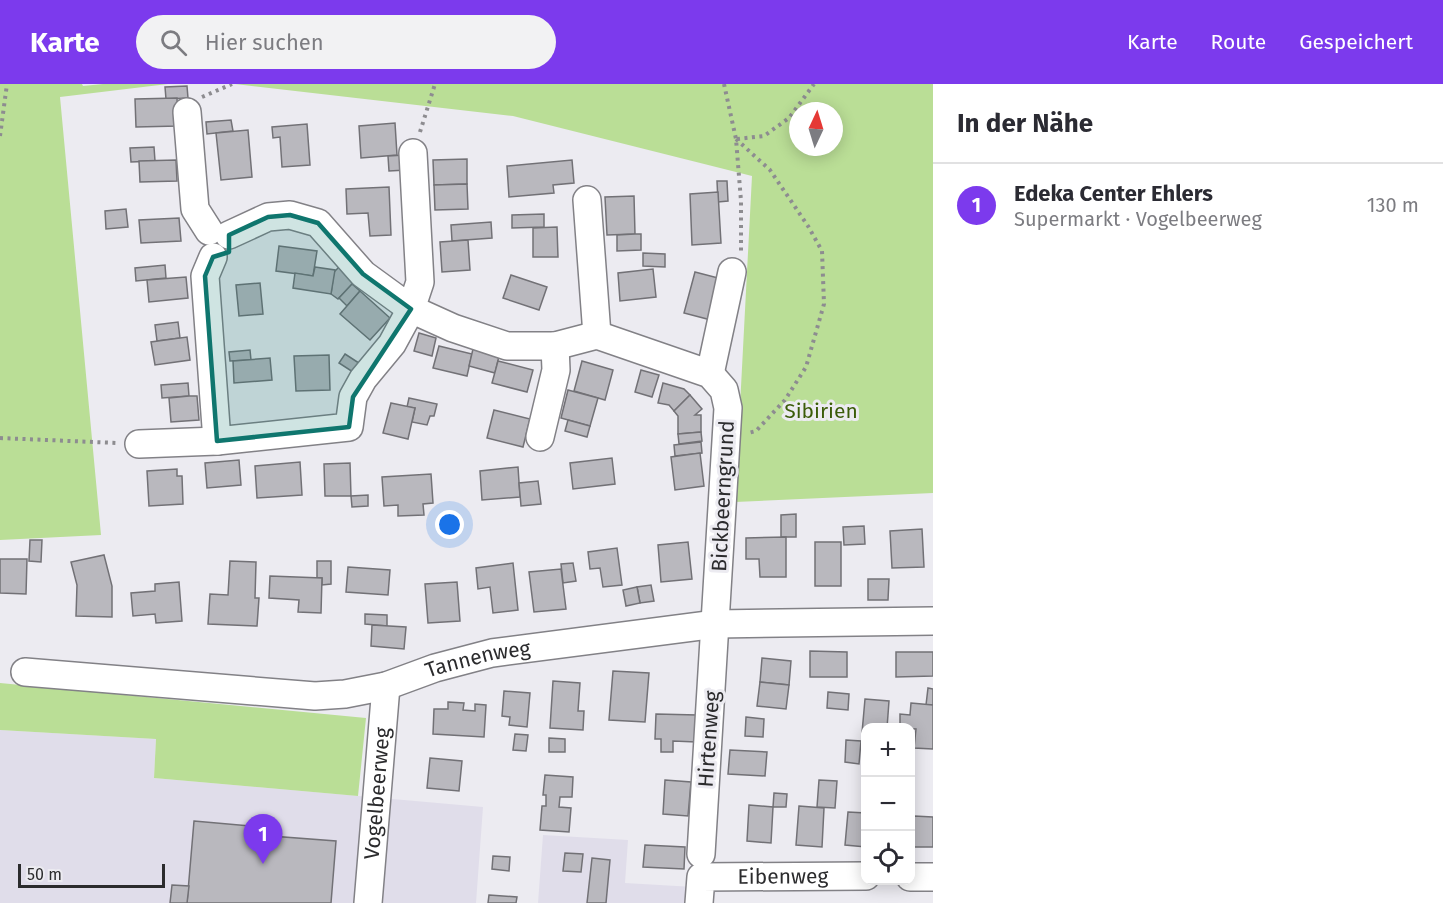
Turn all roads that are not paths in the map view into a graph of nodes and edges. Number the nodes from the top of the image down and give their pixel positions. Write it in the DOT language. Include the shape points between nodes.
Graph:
graph roads {
  1 [pos="187,112"];
  2 [pos="414,153"];
  3 [pos="587,200"];
  4 [pos="217,241"];
  5 [pos="732,272"];
  6 [pos="411,309"];
  7 [pos="597,335"];
  8 [pos="555,346"];
  9 [pos="710,374"];
  10 [pos="540,437"];
  11 [pos="217,441"];
  12 [pos="139,444"];
  13 [pos="933,621"];
  14 [pos="716,624"];
  15 [pos="25,672"];
  16 [pos="386,686"];
  17 [pos="861,876"];
  18 [pos="915,877"];
  19 [pos="933,877"];
  20 [pos="701,878"];
  21 [pos="368,903"];
  1 -- 4 [label="street" via="195,208"];
  2 -- 6 [label="street" via="420,282"];
  3 -- 7 [label="street"];
  4 -- 6 [label="street" via="268,217 290,216 318,223 363,274"];
  4 -- 11 [label="street" via="205,276"];
  5 -- 9 [label="street"];
  6 -- 8 [label="street" via="507,346"];
  6 -- 11 [label="street" via="392,344 353,397 349,428"];
  7 -- 8 [label="street"];
  7 -- 9 [label="street"];
  8 -- 10 [label="street" via="556,370"];
  9 -- 14 [label="street, Bickbeerngrund" via="724,390 728,408"];
  11 -- 12 [label="street"];
  13 -- 14 [label="street, Tannenweg"];
  14 -- 16 [label="street, Tannenweg" via="492,653"];
  14 -- 20 [label="street, Hirtenweg"];
  15 -- 16 [label="street, Tannenweg" via="315,696"];
  16 -- 21 [label="street, Vogelbeerweg"];
  17 -- 20 [label="street, Eibenweg"];
  18 -- 19 [label="street"];
}
